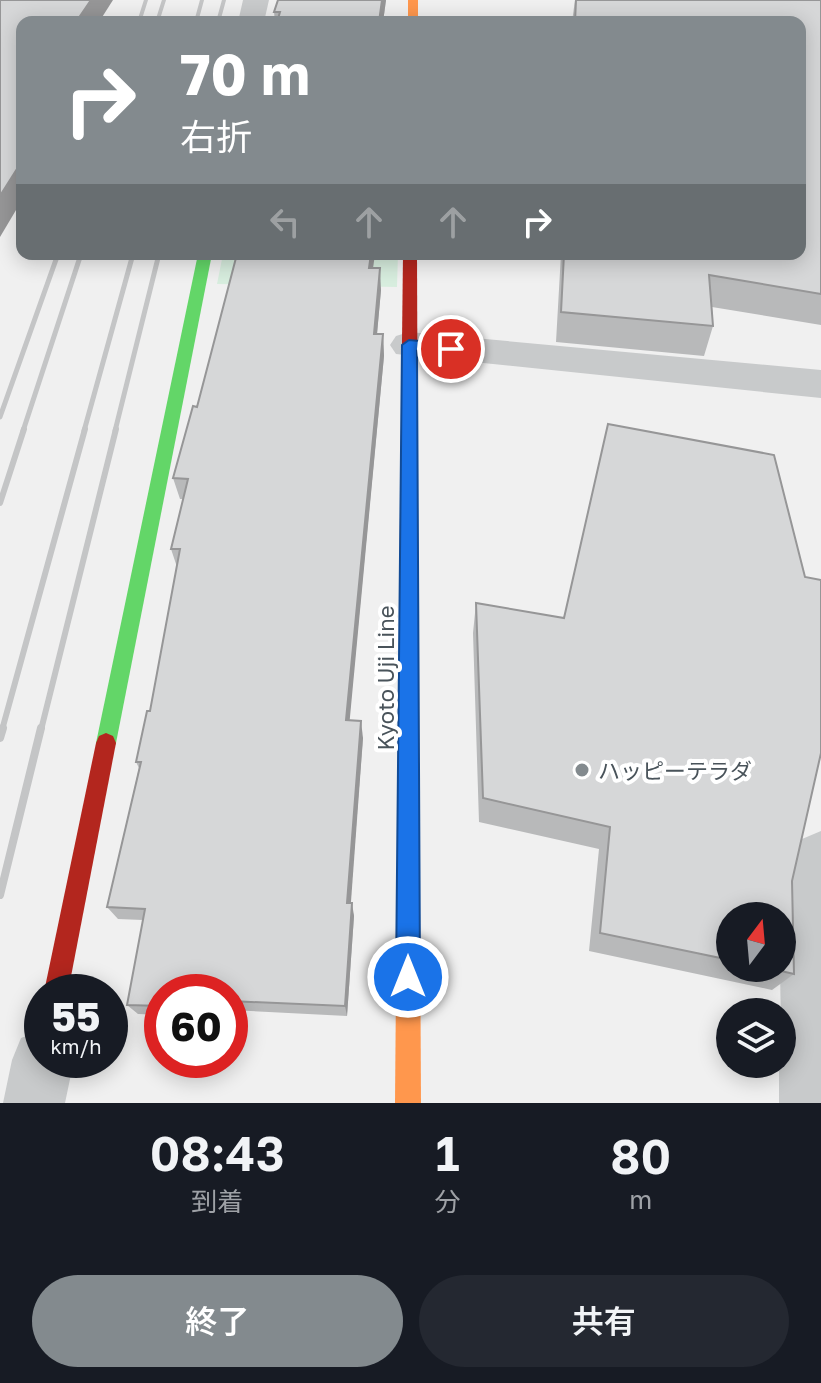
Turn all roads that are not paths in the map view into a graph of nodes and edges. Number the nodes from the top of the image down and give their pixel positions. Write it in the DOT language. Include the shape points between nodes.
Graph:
graph roads {
  1 [pos="204,260"];
  2 [pos="410,260"];
  3 [pos="409,345"];
  4 [pos="821,384"];
  5 [pos="821,858"];
  6 [pos="815,972"];
  7 [pos="60,974"];
  8 [pos="39,1078"];
  9 [pos="34,1103"];
  10 [pos="408,1103"];
  11 [pos="810,1103"];
  1 -- 7 [label="main road"];
  2 -- 3 [label="main road, Kyoto Uji Line"];
  3 -- 4 [label="street"];
  3 -- 10 [label="main road, Kyoto Uji Line"];
  5 -- 6 [label="street"];
  6 -- 11 [label="street"];
  8 -- 9 [label="street"];
}
